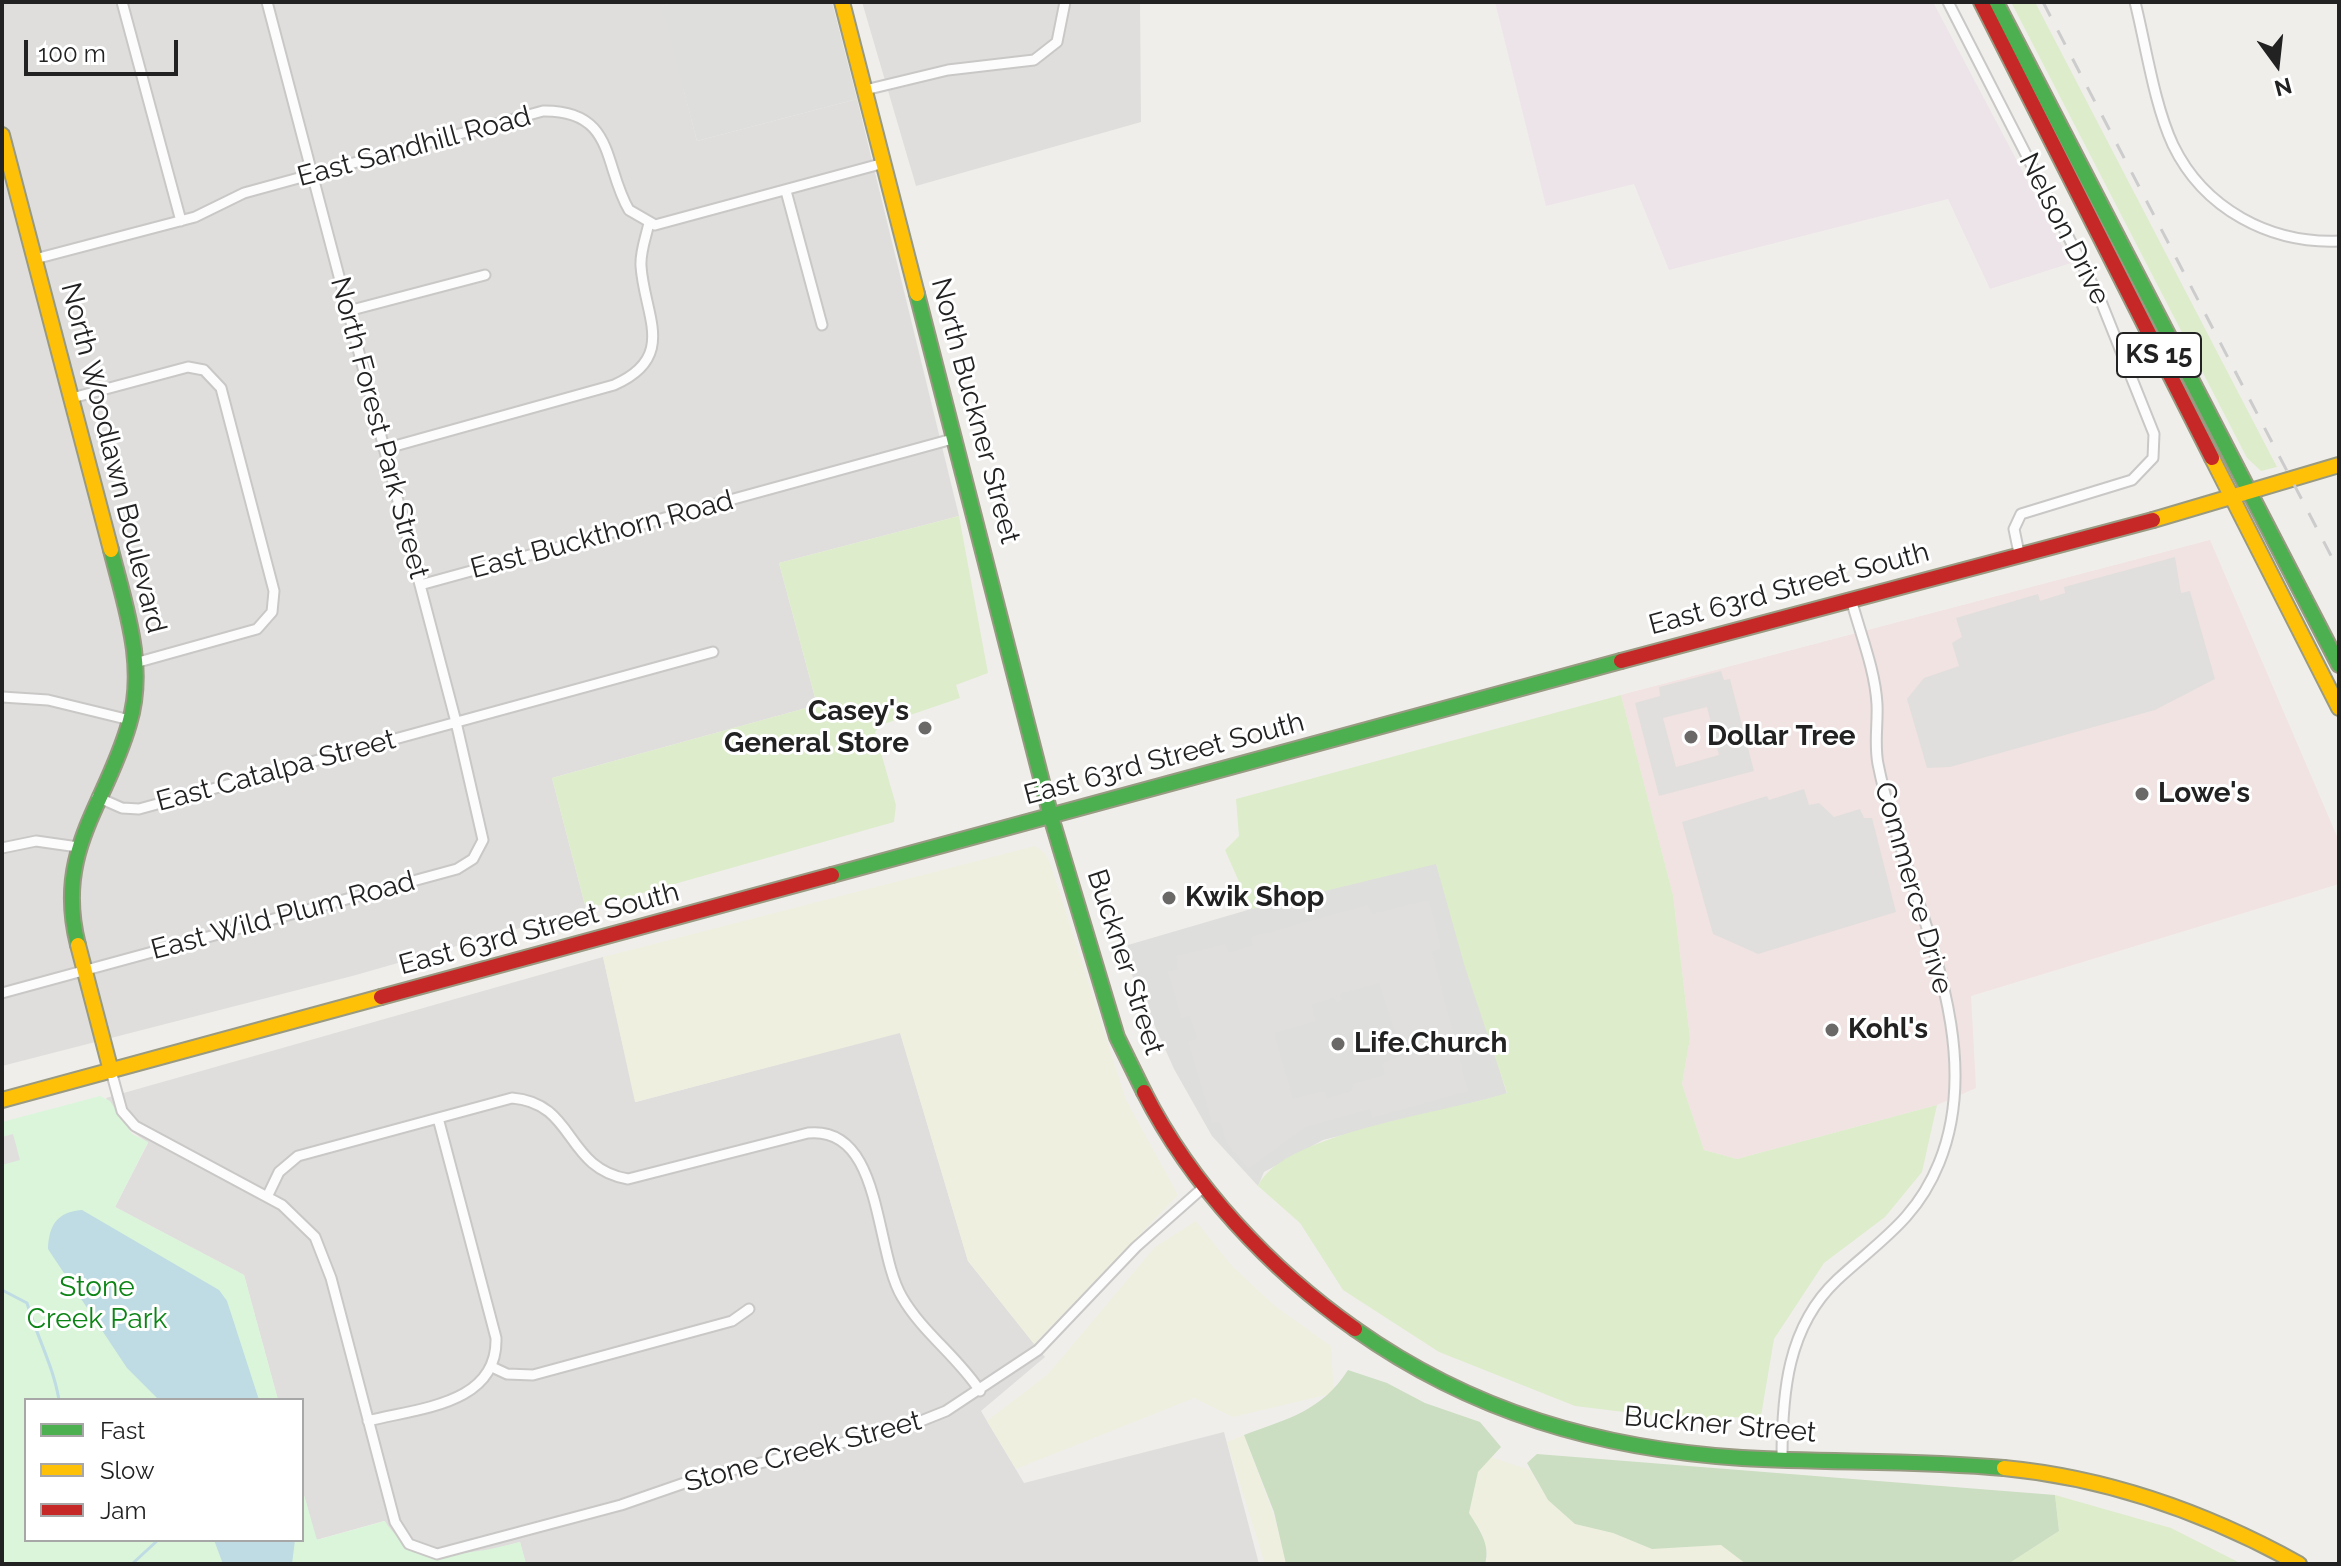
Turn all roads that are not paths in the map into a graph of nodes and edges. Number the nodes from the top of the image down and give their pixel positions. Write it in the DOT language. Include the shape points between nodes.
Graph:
graph roads {
  1 [pos="122,2"];
  2 [pos="267,2"];
  3 [pos="842,2"];
  4 [pos="1065,2"];
  5 [pos="1948,2"];
  6 [pos="1981,2"];
  7 [pos="1996,2"];
  8 [pos="2135,2"];
  9 [pos="865,90"];
  10 [pos="2,135"];
  11 [pos="5,157"];
  12 [pos="884,163"];
  13 [pos="312,174"];
  14 [pos="786,191"];
  15 [pos="181,221"];
  16 [pos="649,223"];
  17 [pos="2339,241"];
  18 [pos="35,259"];
  19 [pos="485,275"];
  20 [pos="348,311"];
  21 [pos="822,325"];
  22 [pos="72,398"];
  23 [pos="956,438"];
  24 [pos="384,449"];
  25 [pos="2339,465"];
  26 [pos="2250,492"];
  27 [pos="2230,498"];
  28 [pos="2019,553"];
  29 [pos="420,585"];
  30 [pos="1851,599"];
  31 [pos="713,652"];
  32 [pos="135,663"];
  33 [pos="2339,665"];
  34 [pos="2,697"];
  35 [pos="2339,708"];
  36 [pos="130,720"];
  37 [pos="456,722"];
  38 [pos="97,797"];
  39 [pos="1051,817"];
  40 [pos="1056,834"];
  41 [pos="78,847"];
  42 [pos="2,848"];
  43 [pos="478,854"];
  44 [pos="84,971"];
  45 [pos="2,993"];
  46 [pos="111,1071"];
  47 [pos="2,1100"];
  48 [pos="438,1118"];
  49 [pos="1206,1185"];
  50 [pos="267,1197"];
  51 [pos="749,1309"];
  52 [pos="492,1367"];
  53 [pos="980,1391"];
  54 [pos="368,1421"];
  55 [pos="1782,1459"];
  56 [pos="2299,1564"];
  1 -- 15 [label="street"];
  2 -- 13 [label="street, North Forest Park Street"];
  3 -- 9 [label="main road, North Buckner Street"];
  4 -- 9 [label="street" via="1058,37 1046,53 1029,61 948,70"];
  5 -- 28 [label="street, Nelson Drive" via="2111,324 2152,425 2155,453 2132,480 2021,514 2014,529"];
  6 -- 27 [label="main road, KS 15"];
  7 -- 26 [label="main road, KS 15"];
  8 -- 17 [label="street" via="2170,135 2194,178 2222,207 2255,226 2293,239"];
  9 -- 12 [label="main road, North Buckner Street"];
  10 -- 11 [label="main road, North Woodlawn Boulevard"];
  11 -- 18 [label="main road, North Woodlawn Boulevard"];
  12 -- 14 [label="street"];
  12 -- 23 [label="main road, North Buckner Street"];
  13 -- 15 [label="street, East Sandhill Road" via="227,199"];
  13 -- 16 [label="street, East Sandhill Road" via="543,111 558,112 577,117 598,132 624,201"];
  13 -- 20 [label="street, North Forest Park Street"];
  14 -- 16 [label="street" via="664,225"];
  14 -- 21 [label="street"];
  15 -- 18 [label="street, East Sandhill Road"];
  16 -- 24 [label="street" via="640,264 654,327 650,351 638,370 614,385"];
  18 -- 22 [label="main road, North Woodlawn Boulevard"];
  19 -- 20 [label="street"];
  20 -- 24 [label="street, North Forest Park Street"];
  22 -- 32 [label="main road, North Woodlawn Boulevard" via="131,620"];
  22 -- 32 [label="street" via="182,368 199,368 212,376 221,388 274,591 272,612 257,629"];
  23 -- 29 [label="street, East Buckthorn Road"];
  23 -- 39 [label="main road, North Buckner Street"];
  24 -- 29 [label="street, North Forest Park Street"];
  25 -- 26 [label="main road, East 63rd Street South"];
  26 -- 27 [label="main road, East 63rd Street South"];
  26 -- 33 [label="main road, KS 15"];
  27 -- 28 [label="main road, East 63rd Street South"];
  27 -- 35 [label="main road, KS 15"];
  28 -- 30 [label="main road, East 63rd Street South"];
  29 -- 37 [label="street, North Forest Park Street"];
  30 -- 39 [label="main road, East 63rd Street South"];
  30 -- 55 [label="street, Commerce Drive" via="1873,678 1878,764 1942,989 1956,1057 1956,1087 1947,1140 1919,1203 1889,1237 1829,1288 1804,1322 1787,1374"];
  31 -- 37 [label="street, East Catalpa Street"];
  32 -- 36 [label="main road, North Woodlawn Boulevard"];
  34 -- 36 [label="street" via="48,700"];
  36 -- 38 [label="main road, North Woodlawn Boulevard"];
  37 -- 38 [label="street, East Catalpa Street" via="139,809"];
  37 -- 43 [label="street, North Forest Park Street" via="484,831"];
  38 -- 41 [label="main road, North Woodlawn Boulevard"];
  39 -- 40 [label="main road, North Buckner Street"];
  39 -- 46 [label="main road, East 63rd Street South"];
  40 -- 49 [label="main road, Buckner Street" via="1117,1037 1166,1127"];
  41 -- 42 [label="street" via="36,841"];
  41 -- 44 [label="main road, North Woodlawn Boulevard" via="73,922"];
  43 -- 44 [label="street, East Wild Plum Road" via="457,869"];
  44 -- 45 [label="street, East Wild Plum Road"];
  44 -- 46 [label="main road, North Woodlawn Boulevard"];
  46 -- 47 [label="main road, East 63rd Street South"];
  46 -- 50 [label="street" via="122,1111 135,1126"];
  48 -- 50 [label="street" via="298,1156 279,1172"];
  48 -- 52 [label="street" via="496,1338"];
  48 -- 53 [label="street" via="500,1100 524,1099 552,1113 597,1169 628,1179 808,1133 836,1135 859,1156 902,1297"];
  49 -- 53 [label="street, Stone Creek Street" via="1136,1247 1038,1350"];
  49 -- 55 [label="main road, Buckner Street" via="1284,1272 1351,1326 1452,1388 1515,1416 1616,1444"];
  50 -- 54 [label="street" via="301,1220 315,1237 331,1278"];
  51 -- 52 [label="street" via="732,1321 533,1375"];
  52 -- 54 [label="street" via="471,1393"];
  53 -- 54 [label="street, Stone Creek Street" via="906,1427 696,1479 448,1553 418,1550 404,1538"];
  55 -- 56 [label="main road, Buckner Street" via="1976,1466 2081,1479 2182,1507"];
}
